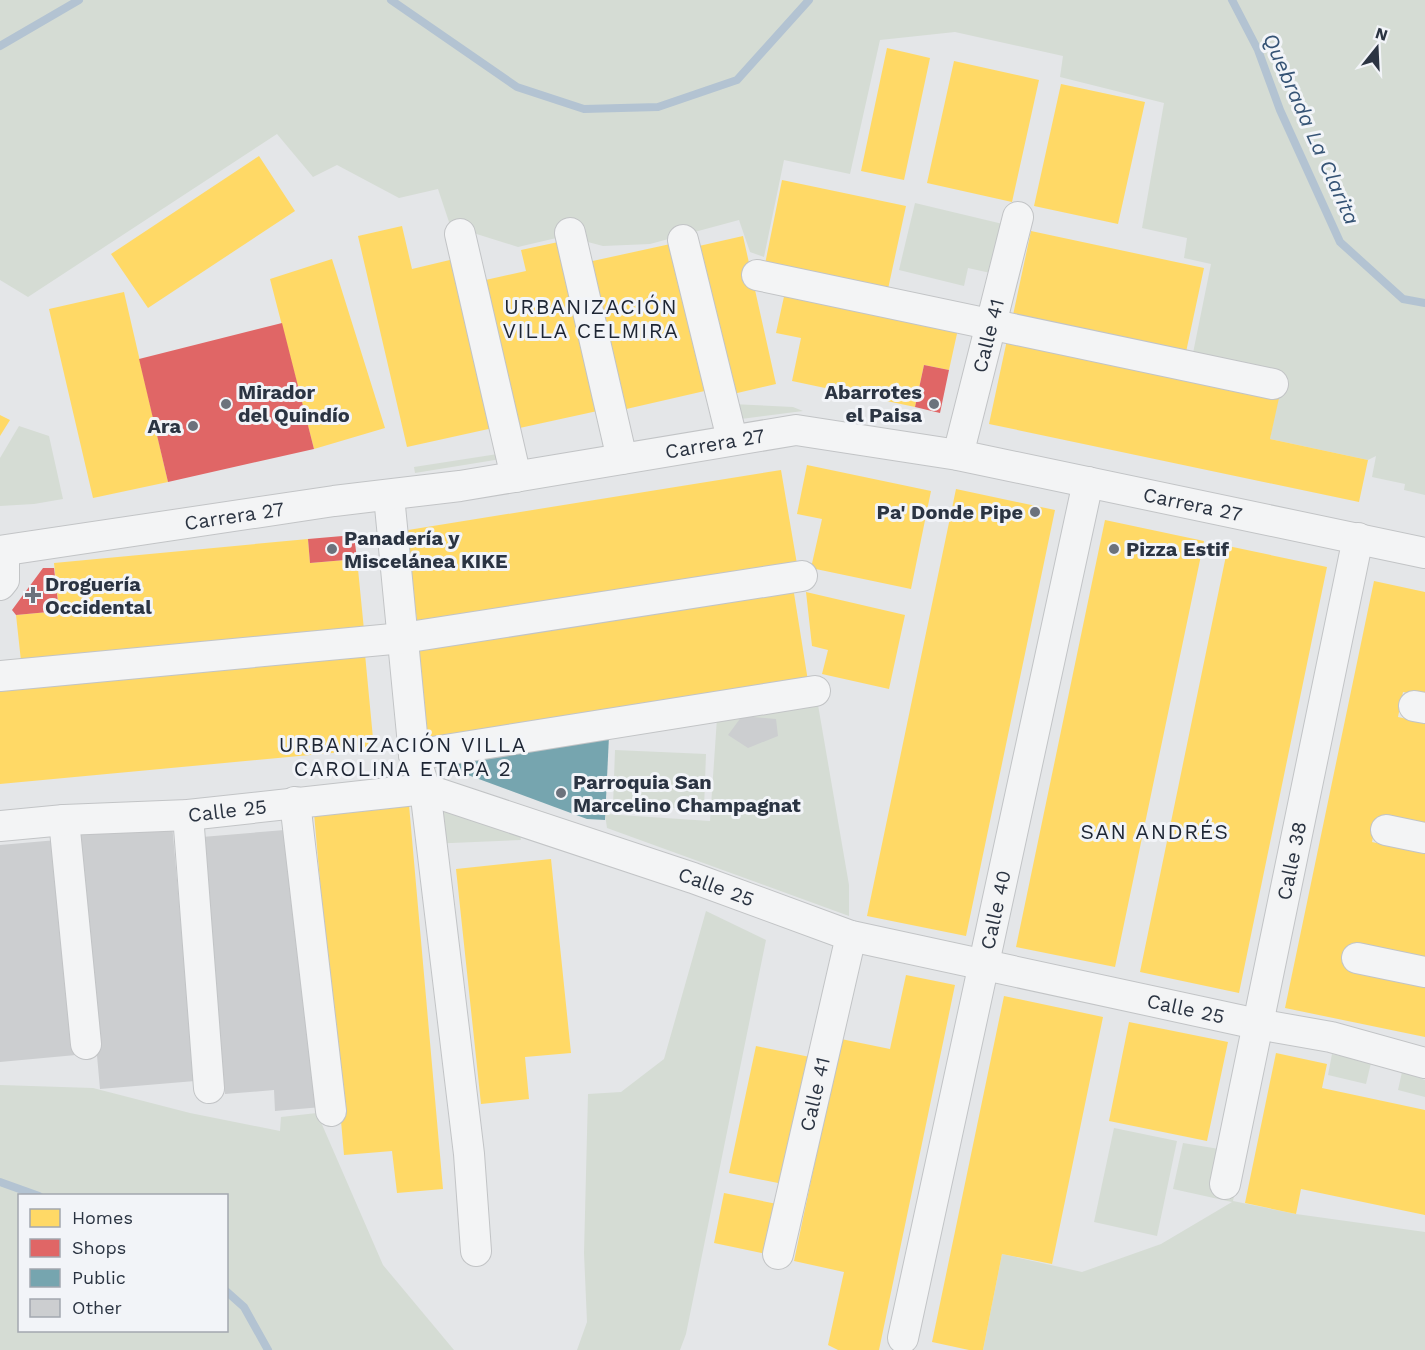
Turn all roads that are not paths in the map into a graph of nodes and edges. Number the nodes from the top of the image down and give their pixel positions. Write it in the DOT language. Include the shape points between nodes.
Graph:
graph roads {
  1 [pos="1018,217"];
  2 [pos="570,233"];
  3 [pos="460,234"];
  4 [pos="683,240"];
  5 [pos="757,275"];
  6 [pos="991,323"];
  7 [pos="1273,384"];
  8 [pos="732,439"];
  9 [pos="958,455"];
  10 [pos="622,459"];
  11 [pos="516,477"];
  12 [pos="1088,482"];
  13 [pos="389,496"];
  14 [pos="1358,538"];
  15 [pos="2,551"];
  16 [pos="1425,553"];
  17 [pos="802,576"];
  18 [pos="0,585"];
  19 [pos="403,638"];
  20 [pos="0,676"];
  21 [pos="815,691"];
  22 [pos="414,755"];
  23 [pos="424,789"];
  24 [pos="295,802"];
  25 [pos="188,815"];
  26 [pos="64,820"];
  27 [pos="0,826"];
  28 [pos="1386,830"];
  29 [pos="1425,838"];
  30 [pos="851,936"];
  31 [pos="1357,958"];
  32 [pos="986,965"];
  33 [pos="1425,972"];
  34 [pos="1257,1024"];
  35 [pos="86,1044"];
  36 [pos="1425,1063"];
  37 [pos="209,1088"];
  38 [pos="331,1111"];
  39 [pos="1225,1184"];
  40 [pos="476,1251"];
  41 [pos="778,1254"];
  42 [pos="903,1338"];
  1 -- 6 [label="street, Calle 41"];
  2 -- 10 [label="street"];
  3 -- 11 [label="street"];
  4 -- 8 [label="street"];
  5 -- 6 [label="street"];
  6 -- 7 [label="street"];
  6 -- 9 [label="street, Calle 41"];
  8 -- 9 [label="street, Carrera 27" via="796,430"];
  8 -- 10 [label="street, Carrera 27"];
  9 -- 12 [label="street, Carrera 27"];
  10 -- 11 [label="street, Carrera 27"];
  11 -- 13 [label="street, Carrera 27"];
  12 -- 14 [label="street, Carrera 27"];
  12 -- 32 [label="street, Calle 40"];
  13 -- 15 [label="street, Carrera 27"];
  13 -- 19 [label="street"];
  14 -- 16 [label="street, Carrera 27"];
  14 -- 34 [label="street, Calle 38"];
  15 -- 18 [label="street" via="4,580"];
  17 -- 19 [label="street"];
  19 -- 20 [label="street"];
  19 -- 22 [label="street"];
  21 -- 22 [label="street"];
  22 -- 23 [label="street"];
  23 -- 24 [label="street, Calle 25"];
  23 -- 30 [label="street, Calle 25" via="693,878"];
  23 -- 40 [label="street" via="469,1154"];
  24 -- 25 [label="street, Calle 25"];
  24 -- 38 [label="street"];
  25 -- 26 [label="street, Calle 25"];
  25 -- 37 [label="street"];
  26 -- 27 [label="street, Calle 25"];
  26 -- 35 [label="street"];
  28 -- 29 [label="street"];
  30 -- 32 [label="street, Calle 25"];
  30 -- 41 [label="street, Calle 41"];
  31 -- 33 [label="street"];
  32 -- 34 [label="street, Calle 25"];
  32 -- 42 [label="street, Calle 40"];
  34 -- 36 [label="street, Calle 25" via="1331,1037"];
  34 -- 39 [label="street, Calle 38"];
}
